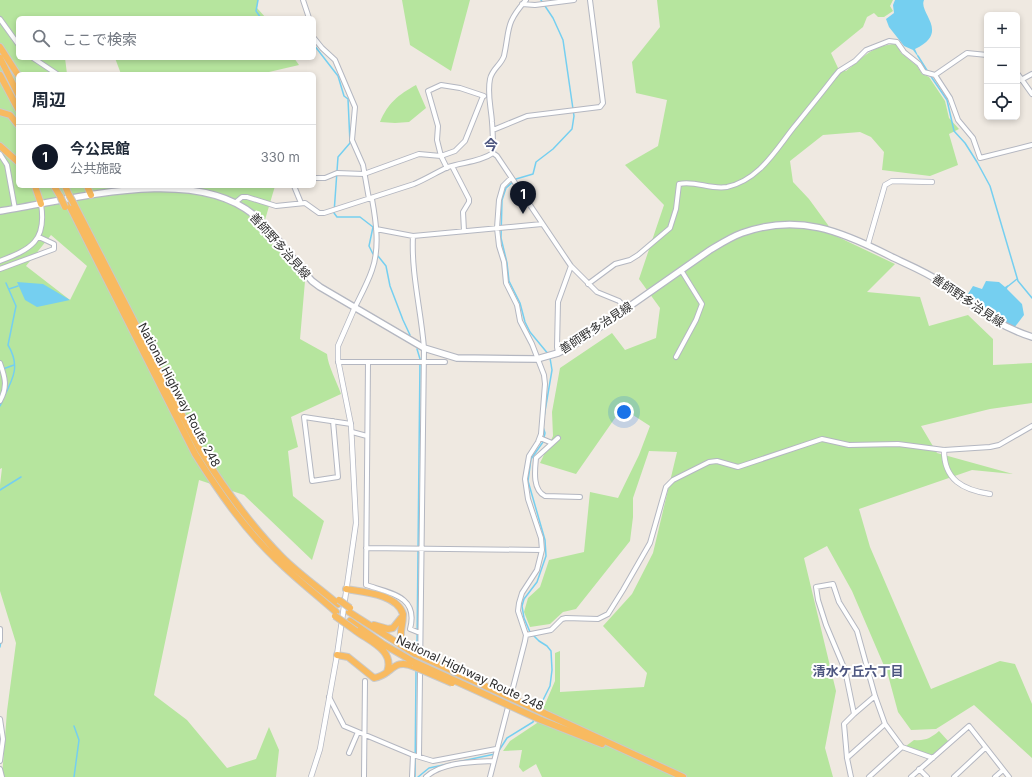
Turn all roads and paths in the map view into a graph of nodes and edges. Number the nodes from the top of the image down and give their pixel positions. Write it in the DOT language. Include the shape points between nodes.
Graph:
graph roads {
  1 [pos="303,0"];
  2 [pos="526,0"];
  3 [pos="574,0"];
  4 [pos="590,0"];
  5 [pos="522,4"];
  6 [pos="308,16"];
  7 [pos="0,19"];
  8 [pos="316,40"];
  9 [pos="16,41"];
  10 [pos="0,47"];
  11 [pos="984,55"];
  12 [pos="0,58"];
  13 [pos="36,60"];
  14 [pos="16,72"];
  15 [pos="54,72"];
  16 [pos="931,74"];
  17 [pos="1032,74"];
  18 [pos="0,75"];
  19 [pos="1021,80"];
  20 [pos="16,90"];
  21 [pos="1032,94"];
  22 [pos="488,95"];
  23 [pos="483,96"];
  24 [pos="16,105"];
  25 [pos="0,112"];
  26 [pos="16,123"];
  27 [pos="493,130"];
  28 [pos="1032,145"];
  29 [pos="0,146"];
  30 [pos="493,153"];
  31 [pos="0,154"];
  32 [pos="441,156"];
  33 [pos="16,160"];
  34 [pos="450,167"];
  35 [pos="364,174"];
  36 [pos="316,178"];
  37 [pos="511,178"];
  38 [pos="932,182"];
  39 [pos="36,188"];
  40 [pos="88,188"];
  41 [pos="295,188"];
  42 [pos="65,192"];
  43 [pos="91,195"];
  44 [pos="371,199"];
  45 [pos="236,202"];
  46 [pos="300,203"];
  47 [pos="41,204"];
  48 [pos="69,205"];
  49 [pos="15,209"];
  50 [pos="0,212"];
  51 [pos="542,224"];
  52 [pos="497,228"];
  53 [pos="376,229"];
  54 [pos="464,231"];
  55 [pos="413,236"];
  56 [pos="39,237"];
  57 [pos="868,244"];
  58 [pos="0,261"];
  59 [pos="571,266"];
  60 [pos="0,269"];
  61 [pos="681,270"];
  62 [pos="588,284"];
  63 [pos="355,306"];
  64 [pos="625,308"];
  65 [pos="1032,337"];
  66 [pos="424,348"];
  67 [pos="552,355"];
  68 [pos="676,357"];
  69 [pos="537,359"];
  70 [pos="338,362"];
  71 [pos="368,362"];
  72 [pos="445,362"];
  73 [pos="0,363"];
  74 [pos="422,363"];
  75 [pos="0,401"];
  76 [pos="333,421"];
  77 [pos="351,424"];
  78 [pos="1032,426"];
  79 [pos="352,432"];
  80 [pos="367,436"];
  81 [pos="540,438"];
  82 [pos="558,438"];
  83 [pos="552,443"];
  84 [pos="944,450"];
  85 [pos="530,454"];
  86 [pos="536,458"];
  87 [pos="990,494"];
  88 [pos="580,497"];
  89 [pos="366,548"];
  90 [pos="421,550"];
  91 [pos="542,550"];
  92 [pos="346,589"];
  93 [pos="349,610"];
  94 [pos="335,614"];
  95 [pos="403,614"];
  96 [pos="0,629"];
  97 [pos="420,633"];
  98 [pos="527,635"];
  99 [pos="0,641"];
  100 [pos="416,652"];
  101 [pos="337,655"];
  102 [pos="415,664"];
  103 [pos="386,674"];
  104 [pos="365,681"];
  105 [pos="875,696"];
  106 [pos="329,697"];
  107 [pos="854,714"];
  108 [pos="0,719"];
  109 [pos="885,724"];
  110 [pos="358,732"];
  111 [pos="364,735"];
  112 [pos="902,747"];
  113 [pos="986,748"];
  114 [pos="496,749"];
  115 [pos="349,753"];
  116 [pos="413,755"];
  117 [pos="419,756"];
  118 [pos="847,758"];
  119 [pos="933,758"];
  120 [pos="0,761"];
  121 [pos="493,761"];
  122 [pos="0,769"];
  123 [pos="920,769"];
  124 [pos="1003,770"];
  125 [pos="675,775"];
  126 [pos="2,777"];
  127 [pos="311,777"];
  128 [pos="364,777"];
  129 [pos="412,777"];
  130 [pos="426,777"];
  131 [pos="490,777"];
  132 [pos="683,777"];
  133 [pos="851,777"];
  134 [pos="869,777"];
  135 [pos="911,777"];
  136 [pos="927,777"];
  137 [pos="954,777"];
  138 [pos="995,777"];
  139 [pos="1009,777"];
  1 -- 6 [label="street"];
  2 -- 5 [label="street"];
  3 -- 5 [label="street"];
  4 -- 27 [label="street" via="603,103 600,106 577,110 527,116"];
  5 -- 22 [label="street" via="507,28 503,58 490,77"];
  7 -- 9 [label="street"];
  8 -- 35 [label="street" via="335,60 355,106 352,140 359,153"];
  10 -- 14 [label="highway"];
  11 -- 16 [label="street" via="967,53"];
  12 -- 20 [label="highway"];
  13 -- 15 [label="street"];
  16 -- 28 [label="street" via="950,98 958,120 973,138 980,158"];
  16 -- 62 [label="street" via="904,52 897,42 889,41 866,50 839,71 764,165 742,181 726,187 714,188 688,182 679,184 676,210 670,228 638,255 615,264"];
  17 -- 19 [label="street"];
  18 -- 24 [label="highway"];
  19 -- 21 [label="street"];
  22 -- 23 [label="street"];
  22 -- 27 [label="street"];
  23 -- 32 [label="street" via="466,141 455,151"];
  23 -- 32 [label="street" via="460,88 440,85 428,91 438,126 437,140"];
  25 -- 26 [label="highway" via="10,116"];
  27 -- 30 [label="street"];
  29 -- 33 [label="highway"];
  30 -- 34 [label="street"];
  30 -- 37 [label="street"];
  31 -- 49 [label="street" via="7,164"];
  32 -- 34 [label="street"];
  32 -- 35 [label="street" via="419,154"];
  34 -- 44 [label="street" via="429,178"];
  34 -- 54 [label="street" via="469,199 462,212"];
  35 -- 36 [label="street" via="337,173 325,178"];
  35 -- 44 [label="street"];
  37 -- 51 [label="street"];
  37 -- 52 [label="street" via="503,186 499,200"];
  38 -- 57 [label="street" via="888,183"];
  39 -- 47 [label="highway"];
  40 -- 43 [label="highway"];
  41 -- 46 [label="street"];
  42 -- 48 [label="highway, National Highway Route 248, bridge"];
  42 -- 48 [label="highway, bridge"];
  43 -- 45 [label="main road, 善師野多治見線" via="128,190 180,190 211,193"];
  43 -- 47 [label="main road, 善師野多治見線"];
  44 -- 46 [label="street" via="324,213"];
  44 -- 53 [label="street"];
  45 -- 46 [label="street" via="242,197 276,206"];
  45 -- 63 [label="main road, 善師野多治見線" via="254,214 312,281"];
  47 -- 49 [label="main road, 善師野多治見線"];
  47 -- 56 [label="street"];
  48 -- 93 [label="highway, National Highway Route 248" via="200,450 236,504 286,561"];
  48 -- 94 [label="highway, National Highway Route 248" via="195,454 216,487 277,561 330,606"];
  49 -- 50 [label="main road, 善師野多治見線"];
  51 -- 52 [label="street"];
  51 -- 59 [label="street"];
  52 -- 54 [label="street"];
  52 -- 69 [label="street" via="506,283"];
  53 -- 55 [label="street"];
  53 -- 63 [label="street" via="372,271"];
  54 -- 55 [label="street"];
  55 -- 66 [label="street" via="412,256"];
  56 -- 58 [label="street" via="28,249"];
  56 -- 60 [label="street" via="54,244 54,249"];
  57 -- 61 [label="main road, 善師野多治見線" via="820,227 790,224 766,227 731,238"];
  57 -- 65 [label="main road, 善師野多治見線" via="938,280 992,320 1015,332"];
  59 -- 62 [label="street"];
  59 -- 67 [label="street" via="558,302 557,347"];
  61 -- 64 [label="main road, 善師野多治見線"];
  61 -- 68 [label="street" via="702,304"];
  62 -- 64 [label="street"];
  63 -- 66 [label="main road, 善師野多治見線"];
  63 -- 70 [label="street" via="338,346"];
  64 -- 67 [label="main road, 善師野多治見線" via="577,343"];
  66 -- 69 [label="main road, 善師野多治見線" via="462,359"];
  66 -- 74 [label="street"];
  67 -- 69 [label="main road, 善師野多治見線"];
  69 -- 81 [label="street" via="545,384"];
  70 -- 71 [label="street"];
  70 -- 77 [label="street"];
  71 -- 74 [label="street"];
  71 -- 80 [label="street"];
  72 -- 74 [label="street"];
  73 -- 75 [label="street" via="6,387"];
  74 -- 90 [label="street"];
  76 -- 76 [label="street" via="304,417 312,481 338,477"];
  76 -- 77 [label="street"];
  77 -- 79 [label="street"];
  78 -- 84 [label="street" via="999,445"];
  79 -- 80 [label="street"];
  79 -- 92 [label="street" via="356,523"];
  80 -- 89 [label="street"];
  81 -- 83 [label="street"];
  81 -- 85 [label="street"];
  82 -- 83 [label="street"];
  83 -- 86 [label="street"];
  84 -- 87 [label="street" via="944,459 955,481 969,490"];
  84 -- 98 [label="street" via="898,444 849,445 822,439 738,467 718,460 709,462 673,480 666,487 650,543 608,614 598,619 562,619 551,630"];
  85 -- 86 [label="street"];
  85 -- 91 [label="street" via="526,467 526,489 541,538"];
  86 -- 88 [label="street" via="536,485 542,494"];
  89 -- 90 [label="street"];
  89 -- 97 [label="street" via="366,585 404,600 411,610 410,629"];
  90 -- 91 [label="street"];
  90 -- 97 [label="street"];
  91 -- 98 [label="street" via="537,570 522,593 519,603 520,618"];
  92 -- 95 [label="highway" via="385,598 395,603"];
  92 -- 101 [label="street"];
  93 -- 95 [label="highway" via="378,627 388,629 393,628"];
  93 -- 100 [label="highway, National Highway Route 248"];
  94 -- 102 [label="highway, National Highway Route 248" via="350,621"];
  94 -- 103 [label="highway, bridge" via="381,648 389,657"];
  95 -- 100 [label="highway" via="401,636"];
  96 -- 99 [label="street"];
  97 -- 117 [label="street"];
  98 -- 114 [label="street"];
  100 -- 125 [label="highway, National Highway Route 248, bridge" via="426,659"];
  101 -- 103 [label="highway" via="348,657 374,678"];
  101 -- 106 [label="street"];
  102 -- 103 [label="highway" via="398,664"];
  102 -- 125 [label="highway, National Highway Route 248, bridge" via="441,679"];
  104 -- 111 [label="street"];
  105 -- 107 [label="street"];
  105 -- 107 [label="street" via="857,631 839,602 833,584 816,586 826,625 845,670"];
  105 -- 109 [label="street"];
  106 -- 110 [label="street" via="344,726"];
  106 -- 127 [label="street" via="320,749"];
  107 -- 118 [label="street" via="844,724"];
  108 -- 120 [label="street" via="3,739"];
  109 -- 112 [label="street"];
  109 -- 118 [label="street"];
  110 -- 111 [label="street"];
  110 -- 115 [label="street"];
  111 -- 116 [label="street"];
  111 -- 128 [label="street"];
  112 -- 119 [label="street"];
  112 -- 134 [label="street"];
  113 -- 119 [label="street" via="970,726"];
  113 -- 124 [label="street"];
  113 -- 137 [label="street"];
  114 -- 117 [label="street" via="436,761"];
  114 -- 121 [label="street"];
  116 -- 117 [label="street"];
  116 -- 129 [label="street"];
  118 -- 133 [label="street"];
  119 -- 123 [label="street"];
  121 -- 130 [label="street" via="479,761 437,770"];
  121 -- 131 [label="street"];
  122 -- 126 [label="street"];
  123 -- 135 [label="street"];
  123 -- 136 [label="street"];
  124 -- 138 [label="street"];
  124 -- 139 [label="street"];
  125 -- 132 [label="highway, National Highway Route 248"];
}
